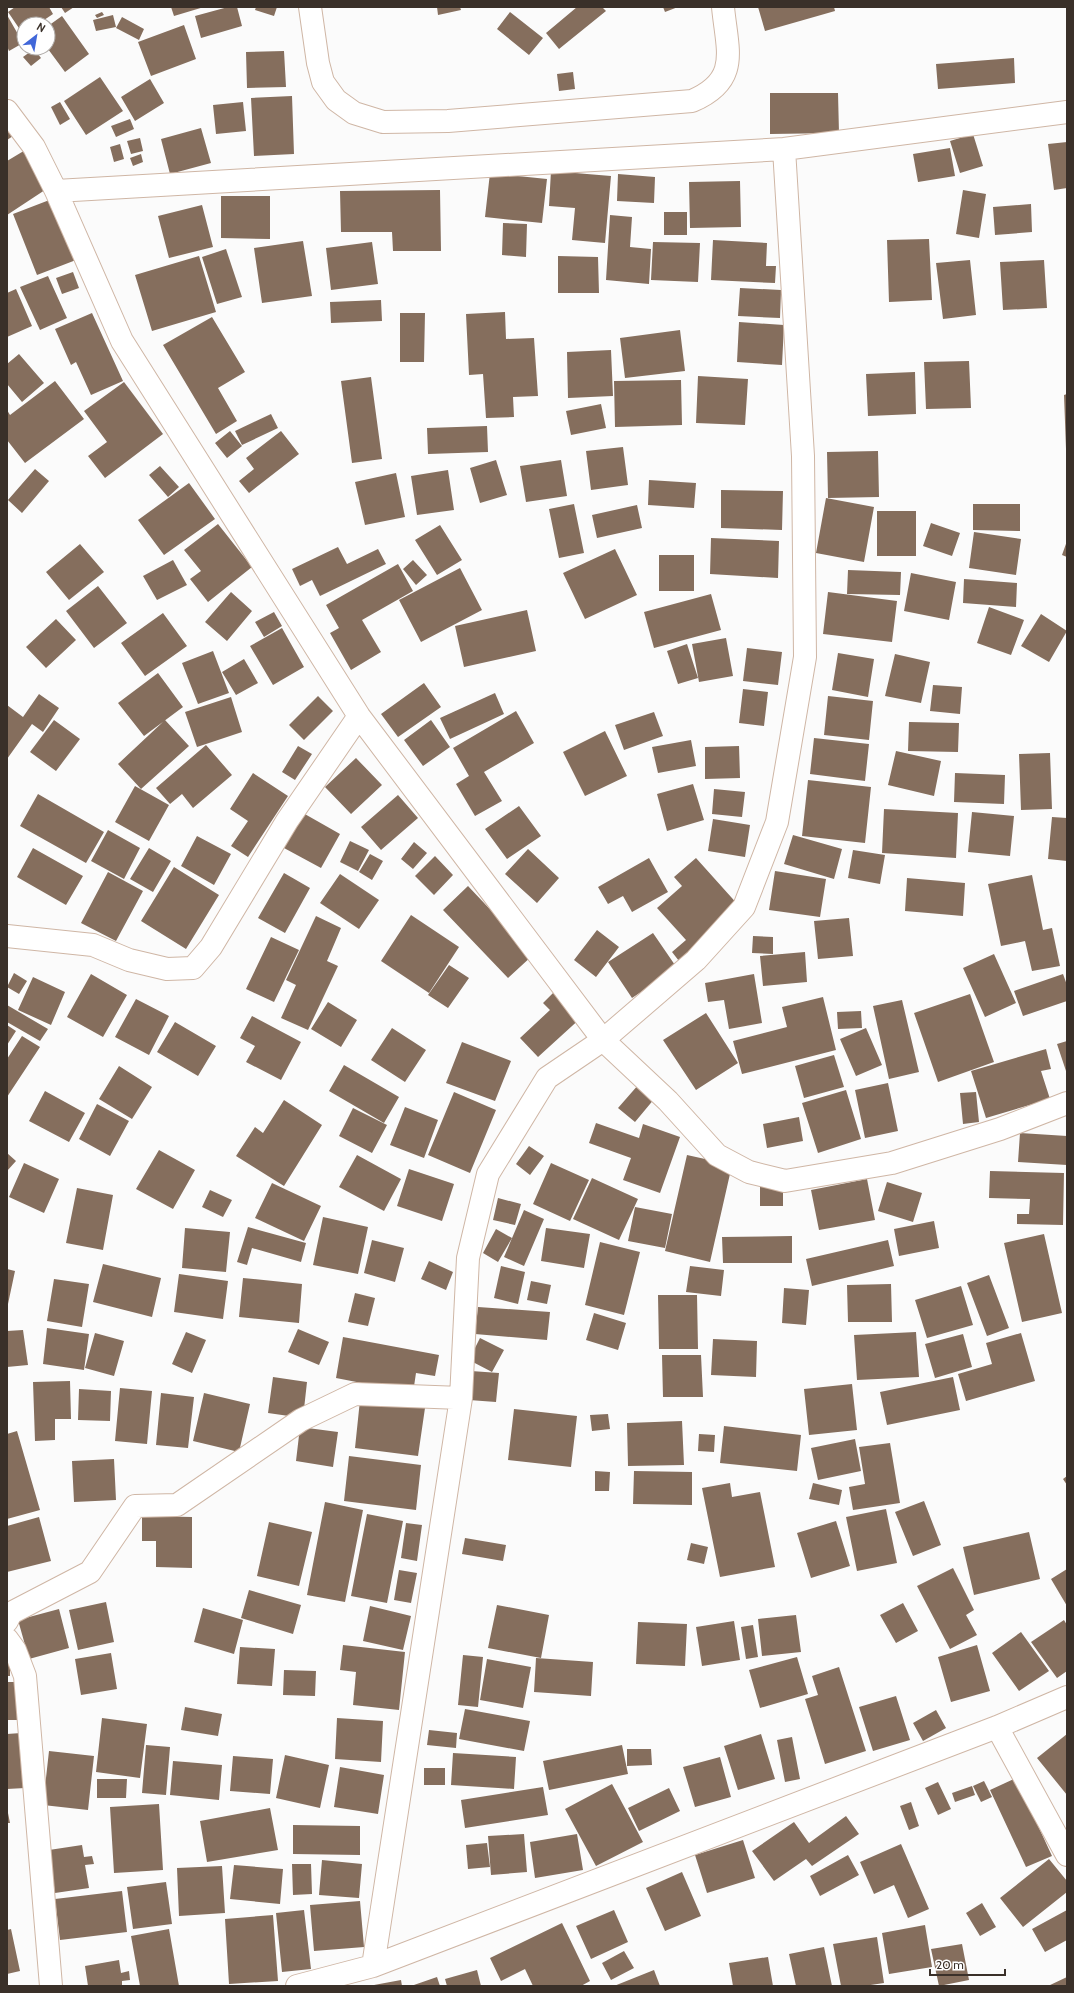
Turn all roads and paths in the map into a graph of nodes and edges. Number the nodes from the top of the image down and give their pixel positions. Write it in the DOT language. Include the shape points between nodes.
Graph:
graph roads {
  1 [pos="310,7"];
  2 [pos="723,7"];
  3 [pos="7,111"];
  4 [pos="1067,112"];
  5 [pos="784,149"];
  6 [pos="56,191"];
  7 [pos="359,716"];
  8 [pos="7,936"];
  9 [pos="603,1040"];
  10 [pos="1067,1103"];
  11 [pos="461,1398"];
  12 [pos="7,1621"];
  13 [pos="7,1639"];
  14 [pos="1067,1697"];
  15 [pos="997,1727"];
  16 [pos="1067,1855"];
  17 [pos="373,1966"];
  18 [pos="51,1986"];
  19 [pos="297,1986"];
  1 -- 2 [label="street" via="323,82 336,100 354,113 383,122 448,121 692,101 706,96 716,87 729,64"];
  3 -- 6 [label="street" via="34,147"];
  4 -- 5 [label="street"];
  5 -- 6 [label="street"];
  5 -- 9 [label="street" via="803,456 805,657 777,822 744,907 696,960"];
  6 -- 7 [label="street" via="122,341"];
  7 -- 8 [label="street" via="287,821 211,947 194,968 167,969 144,964 93,945"];
  7 -- 9 [label="street"];
  9 -- 10 [label="street" via="668,1101 717,1155 749,1172 785,1181 892,1163 1000,1129"];
  9 -- 11 [label="street" via="547,1078 488,1174 468,1258"];
  11 -- 12 [label="street" via="355,1394 308,1417 177,1505 135,1506 90,1572 11,1613"];
  11 -- 17 [label="street"];
  13 -- 18 [label="street" via="15,1650 25,1676"];
  14 -- 15 [label="street"];
  15 -- 16 [label="street"];
  15 -- 17 [label="street"];
  17 -- 19 [label="street"];
}
